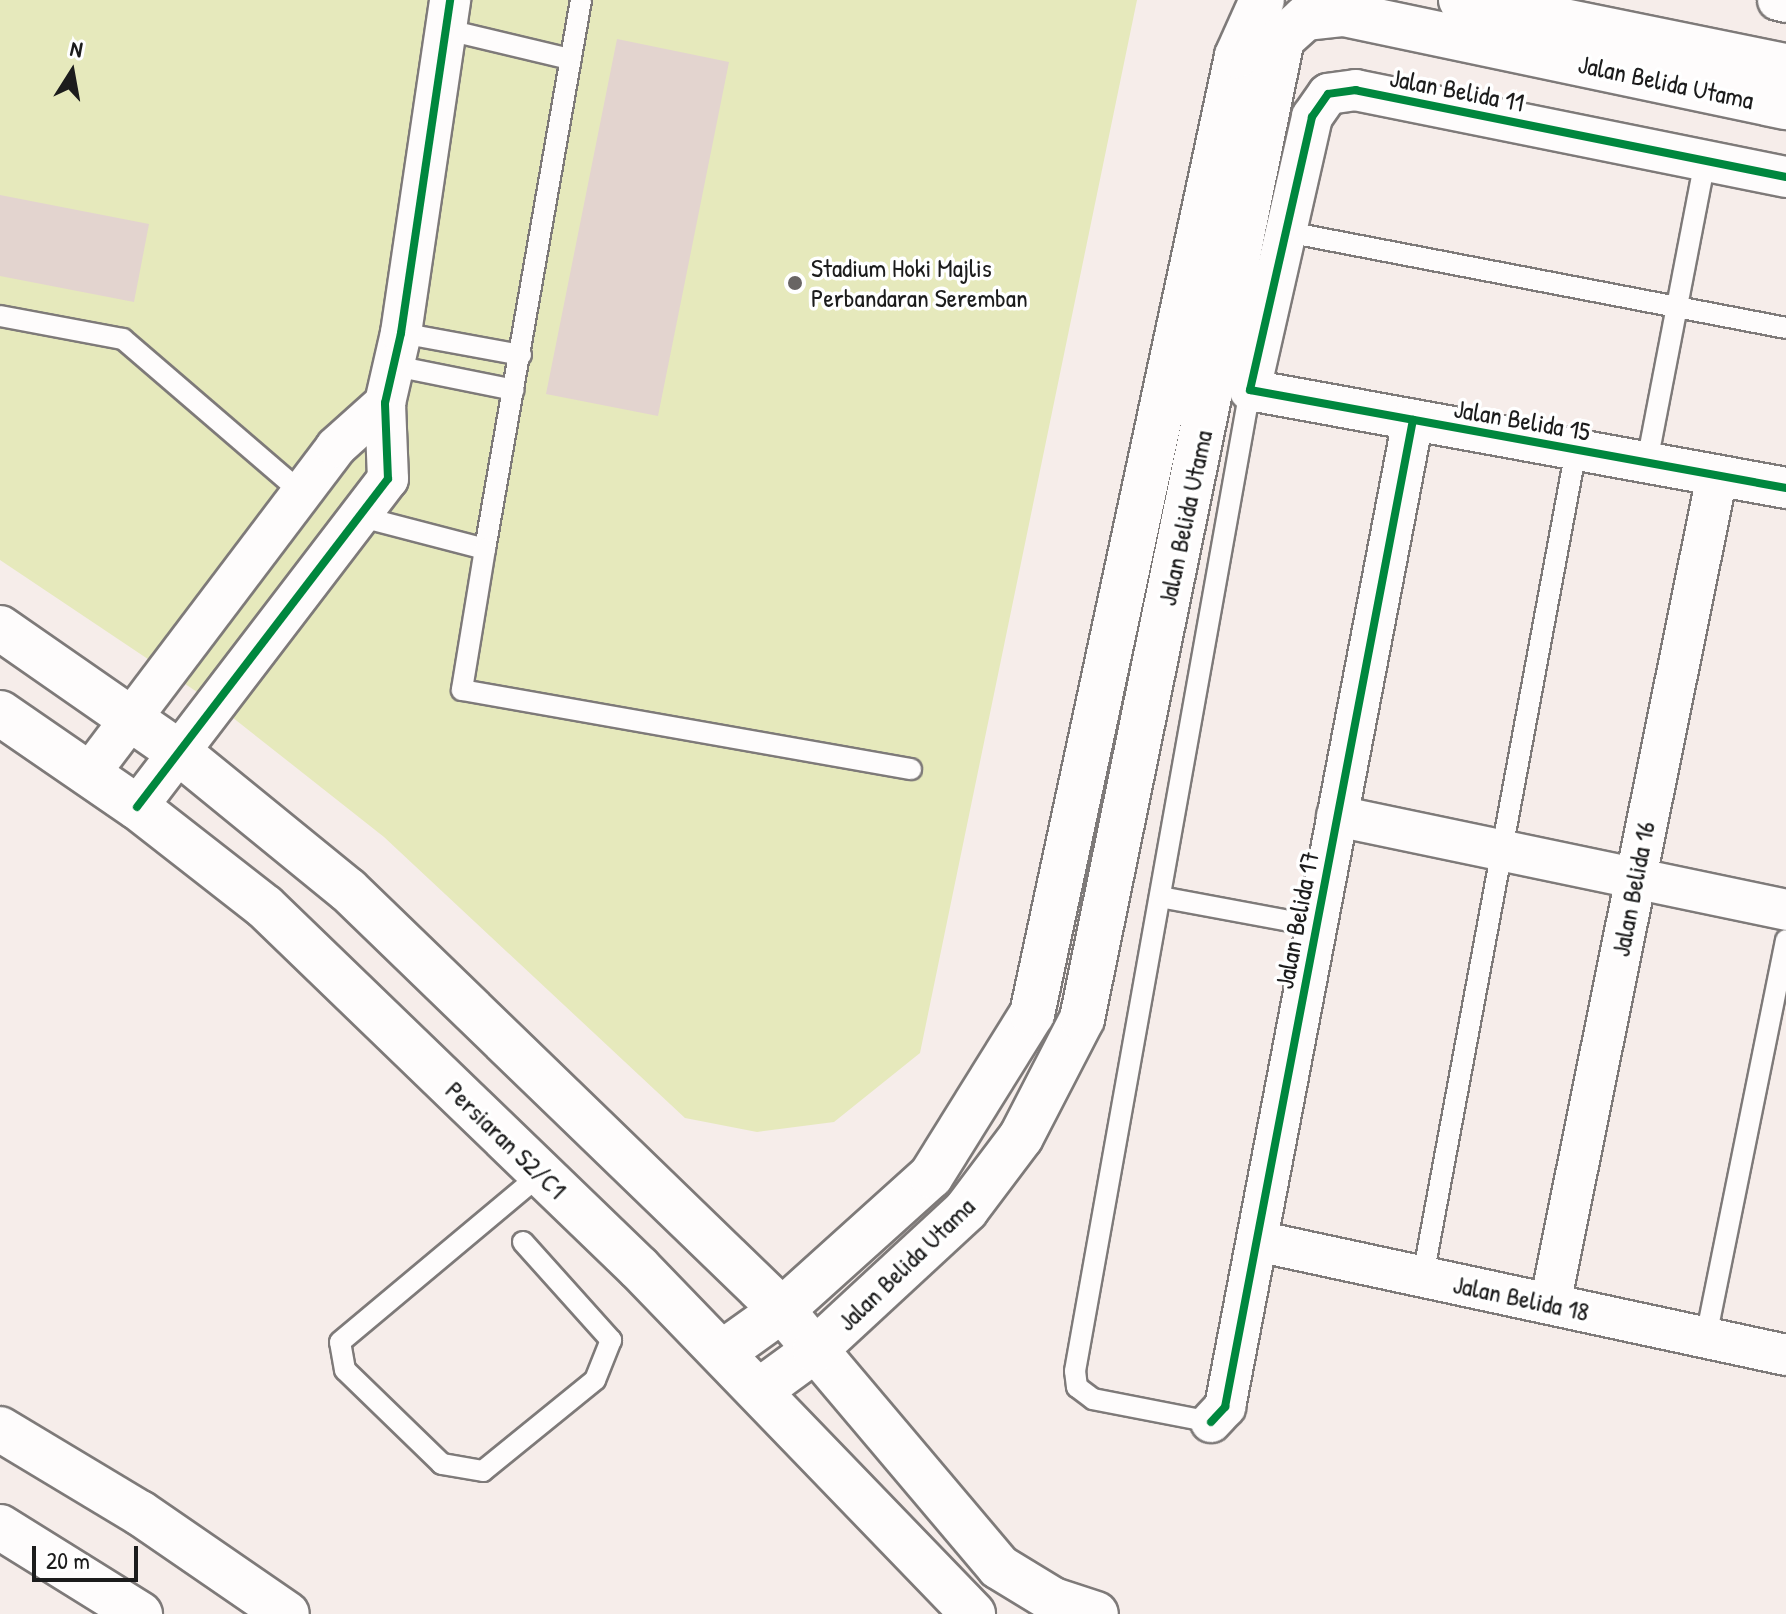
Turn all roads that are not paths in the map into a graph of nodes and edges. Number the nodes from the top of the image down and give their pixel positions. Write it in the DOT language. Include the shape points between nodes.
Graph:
graph roads {
  1 [pos="581,0"];
  2 [pos="1262,0"];
  3 [pos="1461,0"];
  4 [pos="1778,0"];
  5 [pos="1786,2"];
  6 [pos="447,14"];
  7 [pos="570,59"];
  8 [pos="1786,66"];
  9 [pos="1786,107"];
  10 [pos="1705,160"];
  11 [pos="1786,177"];
  12 [pos="1282,231"];
  13 [pos="1677,307"];
  14 [pos="0,316"];
  15 [pos="1786,328"];
  16 [pos="521,355"];
  17 [pos="394,367"];
  18 [pos="514,390"];
  19 [pos="1250,390"];
  20 [pos="1413,420"];
  21 [pos="1576,450"];
  22 [pos="1647,462"];
  23 [pos="1717,476"];
  24 [pos="1786,488"];
  25 [pos="300,491"];
  26 [pos="362,517"];
  27 [pos="277,524"];
  28 [pos="485,549"];
  29 [pos="330,560"];
  30 [pos="0,628"];
  31 [pos="0,713"];
  32 [pos="133,718"];
  33 [pos="181,754"];
  34 [pos="911,769"];
  35 [pos="89,774"];
  36 [pos="137,807"];
  37 [pos="1337,816"];
  38 [pos="1502,849"];
  39 [pos="1635,878"];
  40 [pos="1160,897"];
  41 [pos="1786,910"];
  42 [pos="1317,926"];
  43 [pos="1786,940"];
  44 [pos="541,1174"];
  45 [pos="1257,1241"];
  46 [pos="523,1242"];
  47 [pos="1423,1276"];
  48 [pos="1550,1304"];
  49 [pos="782,1310"];
  50 [pos="1706,1337"];
  51 [pos="815,1350"];
  52 [pos="722,1353"];
  53 [pos="1786,1355"];
  54 [pos="759,1391"];
  55 [pos="1211,1422"];
  56 [pos="0,1429"];
  57 [pos="0,1527"];
  58 [pos="140,1614"];
  59 [pos="287,1614"];
  60 [pos="973,1614"];
  61 [pos="1096,1614"];
  1 -- 7 [label="lane"];
  2 -- 49 [label="main road, Jalan Belida Utama" via="1237,56 1032,1014 931,1176"];
  3 -- 8 [label="main road, Jalan Belida Utama"];
  4 -- 5 [label="street"];
  6 -- 7 [label="lane"];
  6 -- 17 [label="street"];
  7 -- 16 [label="lane"];
  9 -- 51 [label="main road, Jalan Belida Utama" via="1344,14 1305,18 1282,39 1082,1019 1021,1137 966,1210"];
  10 -- 11 [label="street, Jalan Belida 11"];
  10 -- 12 [label="street, Jalan Belida 11" via="1356,90 1328,94 1312,117"];
  10 -- 13 [label="lane"];
  12 -- 13 [label="lane"];
  12 -- 19 [label="street, Jalan Belida 11"];
  13 -- 15 [label="lane"];
  13 -- 22 [label="lane"];
  14 -- 25 [label="lane" via="123,339"];
  16 -- 17 [label="lane"];
  16 -- 18 [label="lane"];
  17 -- 18 [label="lane"];
  17 -- 25 [label="street"];
  17 -- 26 [label="street" via="388,479"];
  18 -- 28 [label="lane"];
  19 -- 20 [label="street, Jalan Belida 15"];
  19 -- 40 [label="lane"];
  20 -- 21 [label="street, Jalan Belida 15"];
  20 -- 37 [label="street, Jalan Belida 17"];
  21 -- 22 [label="street, Jalan Belida 15"];
  21 -- 38 [label="lane"];
  22 -- 23 [label="street, Jalan Belida 15"];
  23 -- 24 [label="street, Jalan Belida 15"];
  23 -- 39 [label="street, Jalan Belida 16"];
  25 -- 27 [label="street"];
  26 -- 28 [label="lane"];
  26 -- 29 [label="street"];
  27 -- 29 [label="street"];
  27 -- 32 [label="street"];
  28 -- 34 [label="lane" via="462,690"];
  29 -- 33 [label="street"];
  30 -- 32 [label="main road"];
  31 -- 35 [label="main road, Persiaran S2/C1"];
  32 -- 33 [label="main road"];
  32 -- 35 [label="street"];
  33 -- 36 [label="street"];
  33 -- 49 [label="main road" via="348,890"];
  35 -- 36 [label="main road, Persiaran S2/C1"];
  36 -- 44 [label="main road, Persiaran S2/C1" via="265,907"];
  37 -- 38 [label="street"];
  37 -- 42 [label="street, Jalan Belida 17"];
  38 -- 39 [label="street"];
  38 -- 47 [label="lane"];
  39 -- 41 [label="street"];
  39 -- 48 [label="street, Jalan Belida 16"];
  40 -- 42 [label="lane"];
  40 -- 55 [label="lane" via="1076,1379 1093,1399"];
  42 -- 45 [label="street, Jalan Belida 17"];
  43 -- 50 [label="lane"];
  44 -- 46 [label="lane" via="340,1342 345,1370 442,1464 483,1471 595,1380 611,1340"];
  44 -- 52 [label="main road, Persiaran S2/C1"];
  45 -- 47 [label="street, Jalan Belida 18"];
  45 -- 55 [label="street, Jalan Belida 17" via="1225,1407"];
  47 -- 48 [label="street, Jalan Belida 18"];
  48 -- 50 [label="street, Jalan Belida 18"];
  49 -- 51 [label="main road"];
  49 -- 52 [label="main road, Jalan Belida Utama"];
  50 -- 53 [label="street, Jalan Belida 18"];
  51 -- 54 [label="main road, Jalan Belida Utama"];
  51 -- 61 [label="main road" via="999,1567 1053,1600"];
  52 -- 54 [label="main road, Persiaran S2/C1"];
  54 -- 60 [label="main road, Persiaran S2/C1"];
  56 -- 59 [label="main road" via="140,1513"];
  57 -- 58 [label="main road"];
}
